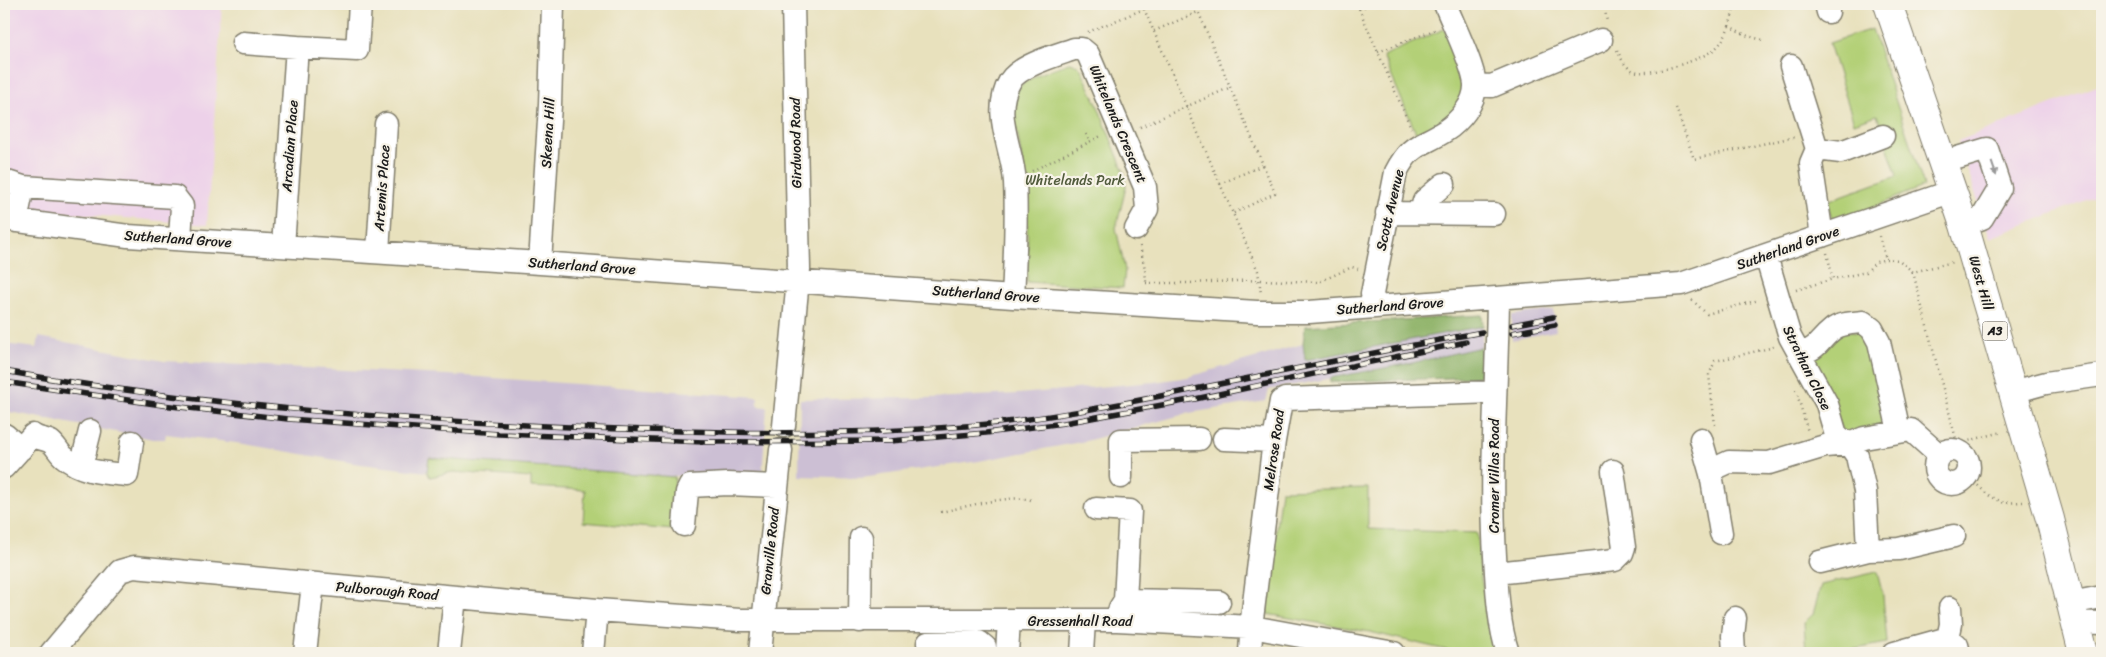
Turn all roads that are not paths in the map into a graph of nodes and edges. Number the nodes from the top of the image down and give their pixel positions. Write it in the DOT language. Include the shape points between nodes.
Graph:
graph roads {
  1 [pos="360,4"];
  2 [pos="553,4"];
  3 [pos="793,4"];
  4 [pos="1888,4"];
  5 [pos="1449,13"];
  6 [pos="1609,39"];
  7 [pos="243,43"];
  8 [pos="297,47"];
  9 [pos="1791,66"];
  10 [pos="1475,85"];
  11 [pos="386,124"];
  12 [pos="1883,136"];
  13 [pos="1815,141"];
  14 [pos="1944,162"];
  15 [pos="13,184"];
  16 [pos="1444,184"];
  17 [pos="1954,191"];
  18 [pos="1387,213"];
  19 [pos="1421,213"];
  20 [pos="1494,214"];
  21 [pos="10,220"];
  22 [pos="1964,225"];
  23 [pos="1136,229"];
  24 [pos="1822,236"];
  25 [pos="180,239"];
  26 [pos="283,246"];
  27 [pos="378,252"];
  28 [pos="1766,256"];
  29 [pos="540,262"];
  30 [pos="797,281"];
  31 [pos="1013,297"];
  32 [pos="1498,298"];
  33 [pos="1375,306"];
  34 [pos="1794,346"];
  35 [pos="2102,375"];
  36 [pos="1495,392"];
  37 [pos="2013,392"];
  38 [pos="784,426"];
  39 [pos="90,431"];
  40 [pos="1899,431"];
  41 [pos="1709,436"];
  42 [pos="1199,439"];
  43 [pos="1224,439"];
  44 [pos="19,440"];
  45 [pos="1274,441"];
  46 [pos="132,442"];
  47 [pos="1849,444"];
  48 [pos="781,450"];
  49 [pos="1949,453"];
  50 [pos="4,467"];
  51 [pos="81,467"];
  52 [pos="1613,471"];
  53 [pos="1711,474"];
  54 [pos="1121,477"];
  55 [pos="777,486"];
  56 [pos="1096,509"];
  57 [pos="684,525"];
  58 [pos="1721,533"];
  59 [pos="1954,536"];
  60 [pos="861,538"];
  61 [pos="1868,550"];
  62 [pos="1820,562"];
  63 [pos="1496,573"];
  64 [pos="313,584"];
  65 [pos="455,597"];
  66 [pos="2102,597"];
  67 [pos="1125,600"];
  68 [pos="1218,602"];
  69 [pos="1950,608"];
  70 [pos="597,610"];
  71 [pos="2073,613"];
  72 [pos="1735,618"];
  73 [pos="763,620"];
  74 [pos="970,620"];
  75 [pos="1009,620"];
  76 [pos="1117,620"];
  77 [pos="860,621"];
  78 [pos="1084,621"];
  79 [pos="2102,623"];
  80 [pos="1252,627"];
  81 [pos="928,643"];
  82 [pos="1953,646"];
  83 [pos="978,648"];
  84 [pos="51,653"];
  85 [pos="305,653"];
  86 [pos="449,653"];
  87 [pos="593,653"];
  88 [pos="760,653"];
  89 [pos="1007,653"];
  90 [pos="1082,653"];
  91 [pos="1250,653"];
  92 [pos="1394,653"];
  93 [pos="1508,653"];
  94 [pos="1734,653"];
  95 [pos="1894,653"];
  96 [pos="2083,653"];
  1 -- 8 [label="street" via="366,51"];
  2 -- 29 [label="street, Skeena Hill"];
  3 -- 30 [label="street, Girdwood Road"];
  4 -- 14 [label="highway, West Hill / A3"];
  5 -- 10 [label="street"];
  6 -- 10 [label="street" via="1492,86"];
  7 -- 8 [label="street"];
  8 -- 26 [label="street, Arcadian Place"];
  9 -- 13 [label="street"];
  10 -- 18 [label="street, Scott Avenue" via="1467,109 1458,122 1419,144 1403,159 1396,172"];
  11 -- 27 [label="street, Artemis Place"];
  12 -- 13 [label="street" via="1841,152"];
  13 -- 24 [label="street" via="1811,163"];
  14 -- 17 [label="highway, West Hill / A3"];
  14 -- 22 [label="street, one-way" via="1987,150 2000,188 1982,218"];
  15 -- 21 [label="street"];
  15 -- 25 [label="street" via="175,197 182,206"];
  16 -- 19 [label="street" via="1424,201"];
  17 -- 22 [label="highway, West Hill / A3"];
  17 -- 24 [label="street, Sutherland Grove"];
  18 -- 19 [label="street"];
  18 -- 33 [label="street, Scott Avenue" via="1372,294"];
  19 -- 20 [label="street"];
  21 -- 25 [label="street, Sutherland Grove" via="128,236"];
  22 -- 37 [label="highway, West Hill / A3"];
  23 -- 31 [label="street, Whitelands Crescent" via="1147,209 1145,187 1088,54 1082,49 1074,49 1021,71 1004,93 1003,121 1015,188 1017,226"];
  24 -- 28 [label="street, Sutherland Grove"];
  25 -- 26 [label="street, Sutherland Grove"];
  26 -- 27 [label="street, Sutherland Grove"];
  27 -- 29 [label="street, Sutherland Grove"];
  28 -- 32 [label="street, Sutherland Grove" via="1682,284"];
  28 -- 34 [label="street, Strathan Close"];
  29 -- 30 [label="street, Sutherland Grove"];
  30 -- 31 [label="street, Sutherland Grove"];
  30 -- 38 [label="street"];
  31 -- 33 [label="street, Sutherland Grove" via="1146,293 1261,312 1309,312"];
  32 -- 33 [label="street, Sutherland Grove"];
  32 -- 36 [label="street, Cromer Villas Road"];
  34 -- 40 [label="street" via="1812,350 1832,329 1864,322 1872,329 1878,342"];
  34 -- 47 [label="street, Strathan Close" via="1827,404 1836,435"];
  35 -- 37 [label="street" via="2046,383"];
  36 -- 45 [label="street, Melrose Road" via="1285,399 1280,405"];
  36 -- 63 [label="street, Cromer Villas Road" via="1492,502"];
  37 -- 71 [label="highway, West Hill / A3"];
  39 -- 51 [label="street"];
  40 -- 47 [label="street"];
  40 -- 49 [label="street" via="1911,430"];
  41 -- 53 [label="street"];
  42 -- 54 [label="street" via="1121,440"];
  43 -- 45 [label="street"];
  44 -- 50 [label="street"];
  44 -- 51 [label="street" via="50,442 64,457"];
  45 -- 80 [label="street, Melrose Road"];
  46 -- 51 [label="street" via="127,475"];
  47 -- 53 [label="street" via="1825,446 1769,463 1729,462"];
  47 -- 61 [label="street, Strathan Close" via="1857,456 1865,491"];
  48 -- 55 [label="street, Granville Road"];
  49 -- 49 [label="street" via="1934,466 1941,481 1952,484 1964,480 1969,464 1967,459"];
  52 -- 63 [label="street" via="1624,547 1615,560"];
  53 -- 58 [label="street"];
  55 -- 57 [label="street" via="690,486"];
  55 -- 73 [label="street, Granville Road"];
  56 -- 67 [label="street" via="1130,511"];
  59 -- 61 [label="street" via="1899,549"];
  60 -- 77 [label="street"];
  61 -- 62 [label="street"];
  63 -- 93 [label="street, Cromer Villas Road"];
  64 -- 65 [label="street, Pulborough Road"];
  64 -- 84 [label="street, Pulborough Road" via="134,567 120,571"];
  64 -- 85 [label="street"];
  65 -- 70 [label="street, Pulborough Road"];
  65 -- 86 [label="street"];
  66 -- 71 [label="street"];
  67 -- 68 [label="street"];
  67 -- 76 [label="street"];
  69 -- 82 [label="street"];
  70 -- 73 [label="street, Pulborough Road"];
  70 -- 87 [label="street"];
  71 -- 79 [label="street"];
  71 -- 96 [label="highway, West Hill / A3"];
  72 -- 94 [label="street"];
  73 -- 77 [label="street, Gressenhall Road"];
  73 -- 88 [label="street, Granville Road"];
  74 -- 75 [label="street, Gressenhall Road"];
  74 -- 77 [label="street, Gressenhall Road"];
  74 -- 83 [label="street"];
  75 -- 78 [label="street, Gressenhall Road" via="1050,612"];
  75 -- 89 [label="street"];
  76 -- 78 [label="street, Gressenhall Road"];
  76 -- 80 [label="street, Gressenhall Road"];
  78 -- 90 [label="street"];
  80 -- 91 [label="street, Melrose Road"];
  80 -- 92 [label="street, Gressenhall Road"];
  81 -- 83 [label="street"];
  82 -- 95 [label="street"];
}
